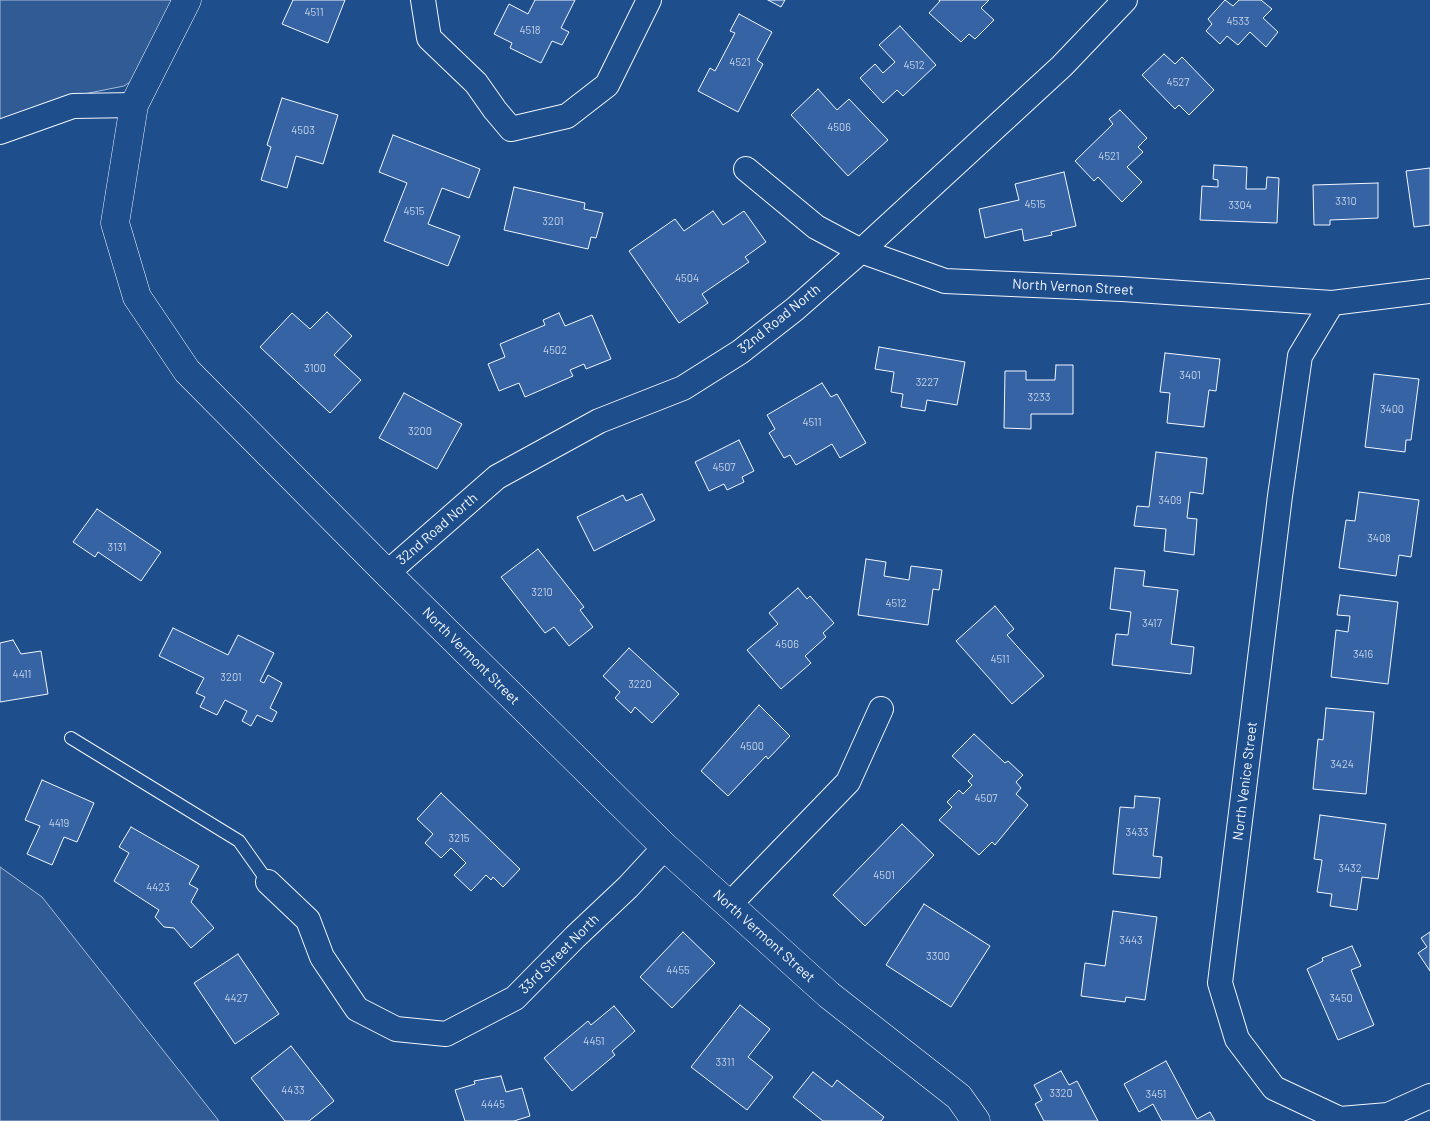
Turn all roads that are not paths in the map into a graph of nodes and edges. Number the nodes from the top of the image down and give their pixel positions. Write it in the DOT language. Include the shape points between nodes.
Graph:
graph roads {
  1 [pos="187,0"];
  2 [pos="423,0"];
  3 [pos="649,0"];
  4 [pos="1126,0"];
  5 [pos="134,105"];
  6 [pos="0,132"];
  7 [pos="746,169"];
  8 [pos="861,251"];
  9 [pos="1430,291"];
  10 [pos="1332,303"];
  11 [pos="387,573"];
  12 [pos="881,709"];
  13 [pos="72,738"];
  14 [pos="665,847"];
  15 [pos="268,882"];
  16 [pos="729,904"];
  17 [pos="1430,1096"];
  18 [pos="976,1121"];
  1 -- 5 [label="street, North Vermont Street"];
  2 -- 3 [label="street" via="429,38 476,83 510,129 567,116 607,85"];
  4 -- 8 [label="street, 32nd Road North" via="1062,66"];
  5 -- 6 [label="street" via="73,106"];
  5 -- 11 [label="street, North Vermont Street" via="116,223 137,297 187,371"];
  7 -- 8 [label="street, North Vernon Street" via="816,227"];
  8 -- 10 [label="street, North Vernon Street" via="945,281"];
  8 -- 11 [label="street, 32nd Road North" via="740,352 683,388 598,421 497,477"];
  9 -- 10 [label="street, North Vernon Street"];
  10 -- 17 [label="street, North Venice Street" via="1300,356 1220,983 1237,1039 1274,1088 1340,1119 1388,1115"];
  11 -- 14 [label="street, North Vermont Street"];
  12 -- 16 [label="street" via="848,782"];
  13 -- 15 [label="lane" via="239,841"];
  14 -- 15 [label="street, 33rd Street North" via="515,998 446,1034 396,1029 357,1009 322,957 308,920"];
  14 -- 16 [label="street, North Vermont Street"];
  16 -- 18 [label="street, North Vermont Street" via="829,995 959,1097"];
}
